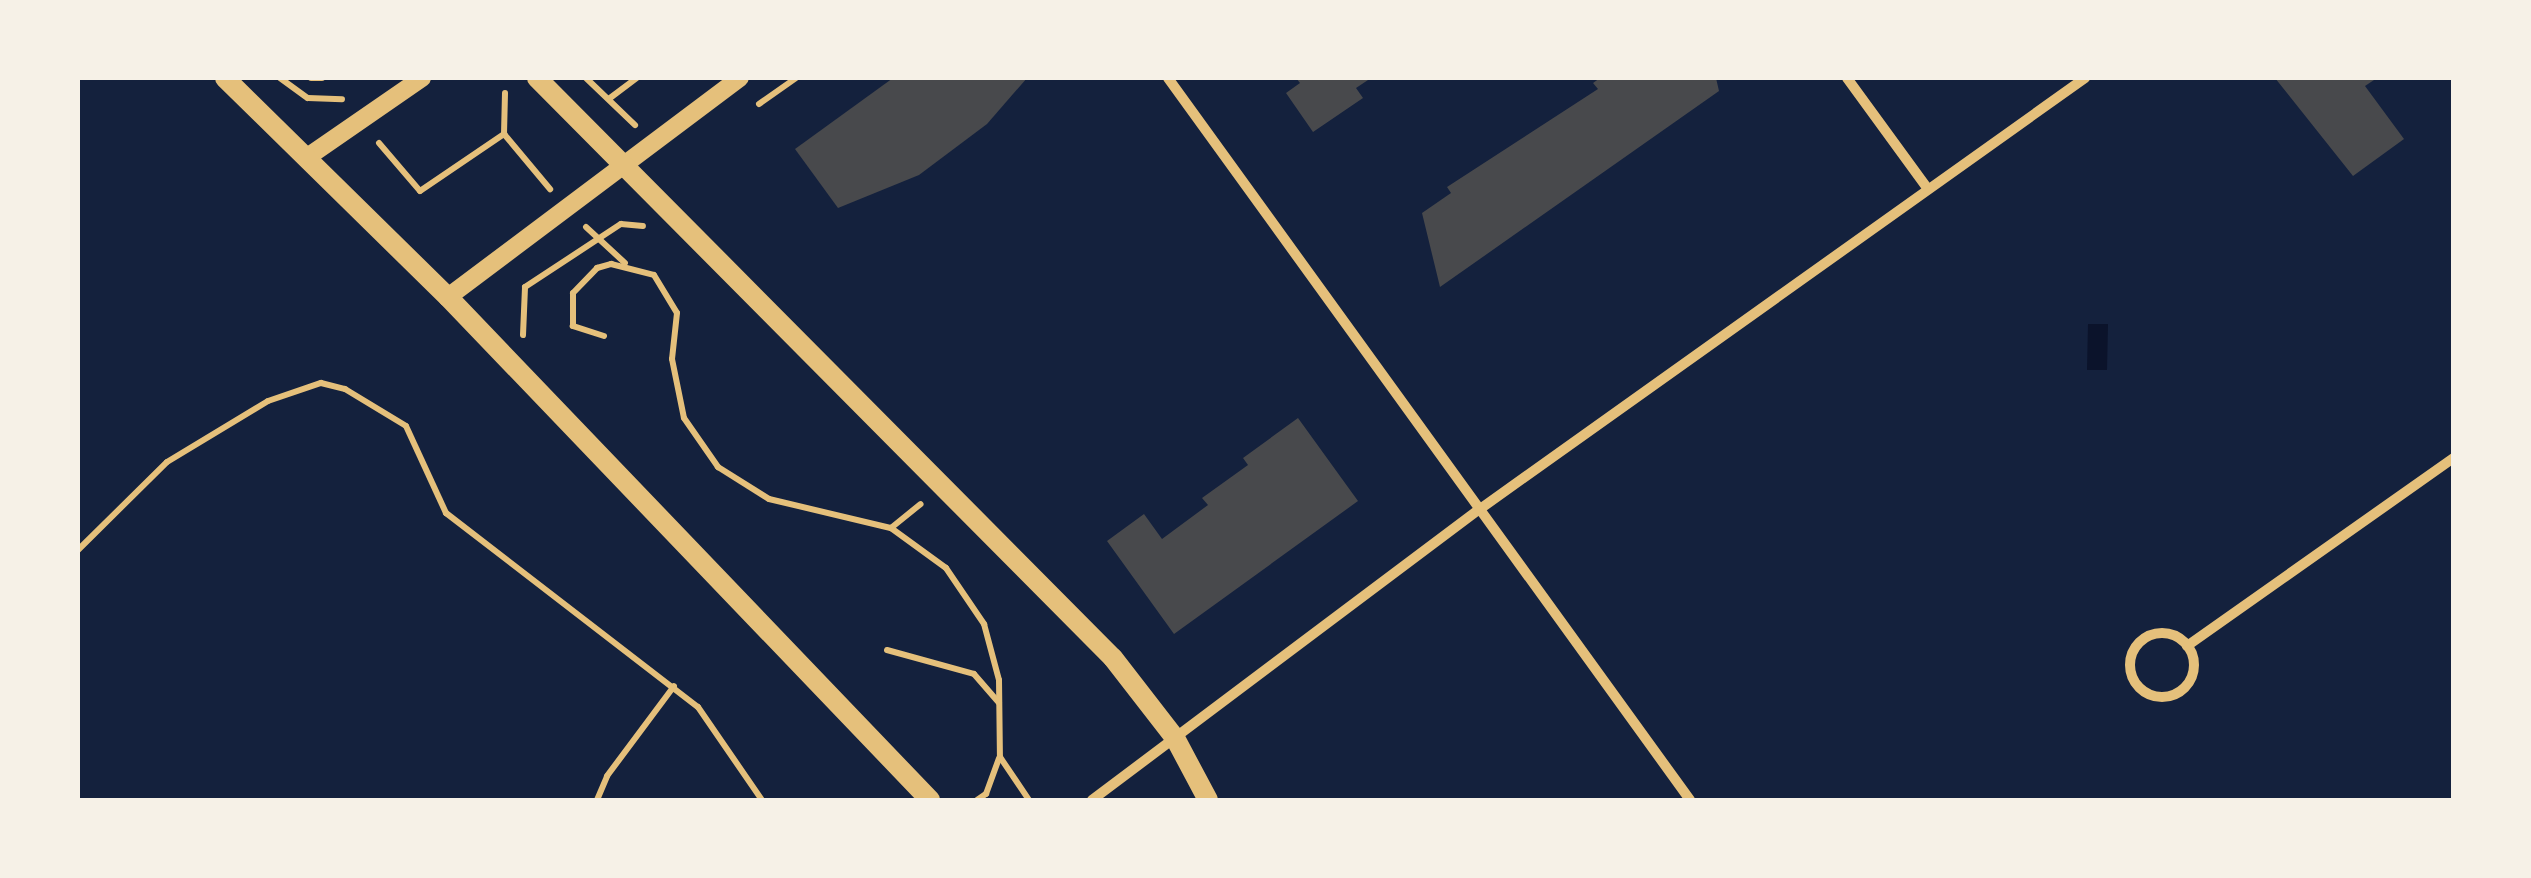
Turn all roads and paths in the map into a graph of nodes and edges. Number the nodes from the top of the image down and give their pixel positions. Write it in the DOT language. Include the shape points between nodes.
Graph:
graph roads {
  1 [pos="224,78"];
  2 [pos="280,78"];
  3 [pos="310,78"];
  4 [pos="322,78"];
  5 [pos="422,78"];
  6 [pos="536,78"];
  7 [pos="637,78"];
  8 [pos="740,78"];
  9 [pos="1168,78"];
  10 [pos="1847,78"];
  11 [pos="2084,78"];
  12 [pos="505,93"];
  13 [pos="610,98"];
  14 [pos="361,121"];
  15 [pos="504,134"];
  16 [pos="306,158"];
  17 [pos="623,164"];
  18 [pos="1928,188"];
  19 [pos="566,208"];
  20 [pos="625,264"];
  21 [pos="448,298"];
  22 [pos="604,336"];
  23 [pos="2454,458"];
  24 [pos="1480,509"];
  25 [pos="78,550"];
  26 [pos="2188,646"];
  27 [pos="887,650"];
  28 [pos="674,686"];
  29 [pos="1000,704"];
  30 [pos="1176,738"];
  31 [pos="1000,757"];
  32 [pos="598,800"];
  33 [pos="762,800"];
  34 [pos="930,800"];
  35 [pos="976,800"];
  36 [pos="1029,800"];
  37 [pos="1092,800"];
  38 [pos="1208,800"];
  39 [pos="1690,800"];
  1 -- 16 [label="main road"];
  2 -- 14 [label="path" via="308,98 343,100"];
  3 -- 4 [label="path"];
  5 -- 14 [label="street"];
  6 -- 17 [label="main road"];
  7 -- 13 [label="path"];
  8 -- 17 [label="street"];
  9 -- 24 [label="street"];
  10 -- 18 [label="street"];
  11 -- 18 [label="street"];
  12 -- 15 [label="path"];
  14 -- 15 [label="path" via="420,192"];
  14 -- 16 [label="street"];
  15 -- 19 [label="path"];
  16 -- 21 [label="main road"];
  17 -- 19 [label="street"];
  17 -- 30 [label="main road" via="1113,658"];
  18 -- 24 [label="street"];
  19 -- 20 [label="path"];
  19 -- 21 [label="street"];
  20 -- 22 [label="path" via="597,268 573,293 572,326"];
  20 -- 29 [label="path" via="654,276 673,299 675,389 708,456 769,500 858,516 920,545 946,568 984,624"];
  21 -- 34 [label="main road"];
  23 -- 26 [label="street"];
  24 -- 30 [label="street"];
  24 -- 39 [label="street"];
  25 -- 28 [label="path" via="167,462 268,401 321,383 375,402 406,426 446,513"];
  26 -- 26 [label="street" via="2169,634 2143,640 2131,658 2134,682 2157,697 2182,690 2194,666"];
  27 -- 29 [label="path" via="974,674"];
  28 -- 32 [label="path" via="607,776"];
  28 -- 33 [label="path" via="698,707"];
  29 -- 31 [label="path"];
  30 -- 37 [label="street"];
  30 -- 38 [label="main road"];
  31 -- 35 [label="path" via="986,794"];
  31 -- 36 [label="path"];
}
